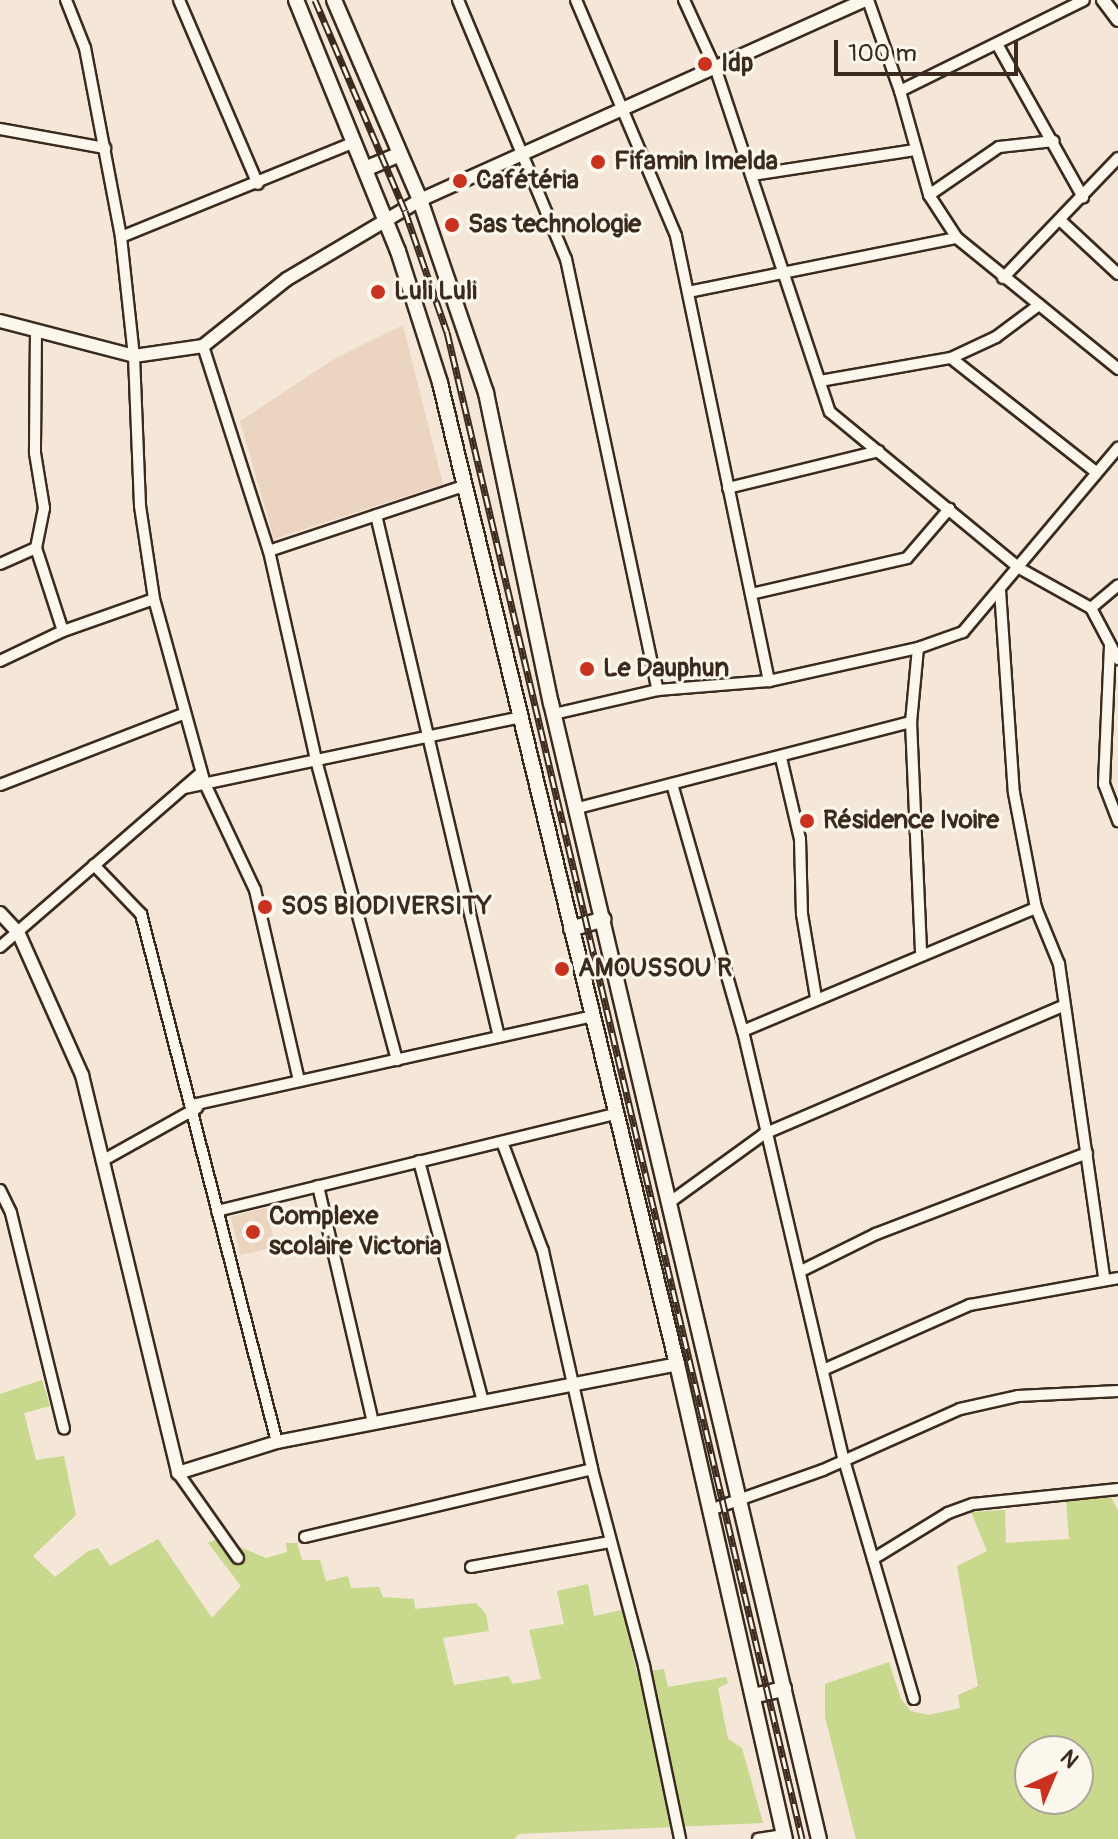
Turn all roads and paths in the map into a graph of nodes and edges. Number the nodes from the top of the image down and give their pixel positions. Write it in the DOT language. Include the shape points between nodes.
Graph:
graph roads {
  1 [pos="66,0"];
  2 [pos="179,0"];
  3 [pos="296,0"];
  4 [pos="334,0"];
  5 [pos="458,0"];
  6 [pos="576,0"];
  7 [pos="684,0"];
  8 [pos="867,0"];
  9 [pos="1084,0"];
  10 [pos="1103,0"];
  11 [pos="1118,20"];
  12 [pos="997,44"];
  13 [pos="716,70"];
  14 [pos="900,91"];
  15 [pos="621,108"];
  16 [pos="0,129"];
  17 [pos="1054,141"];
  18 [pos="355,142"];
  19 [pos="105,148"];
  20 [pos="915,150"];
  21 [pos="521,151"];
  22 [pos="400,154"];
  23 [pos="1118,158"];
  24 [pos="365,169"];
  25 [pos="752,175"];
  26 [pos="258,184"];
  27 [pos="929,195"];
  28 [pos="1083,197"];
  29 [pos="420,200"];
  30 [pos="1061,221"];
  31 [pos="387,222"];
  32 [pos="121,237"];
  33 [pos="957,238"];
  34 [pos="784,273"];
  35 [pos="1118,274"];
  36 [pos="1003,278"];
  37 [pos="688,292"];
  38 [pos="1039,305"];
  39 [pos="0,321"];
  40 [pos="36,331"];
  41 [pos="203,346"];
  42 [pos="134,356"];
  43 [pos="951,358"];
  44 [pos="1118,369"];
  45 [pos="820,381"];
  46 [pos="1118,448"];
  47 [pos="879,451"];
  48 [pos="1096,472"];
  49 [pos="466,485"];
  50 [pos="728,488"];
  51 [pos="949,509"];
  52 [pos="376,515"];
  53 [pos="36,548"];
  54 [pos="269,551"];
  55 [pos="0,564"];
  56 [pos="1019,568"];
  57 [pos="1118,585"];
  58 [pos="1000,590"];
  59 [pos="751,594"];
  60 [pos="154,599"];
  61 [pos="1091,608"];
  62 [pos="63,631"];
  63 [pos="1110,646"];
  64 [pos="918,648"];
  65 [pos="1118,659"];
  66 [pos="0,661"];
  67 [pos="769,681"];
  68 [pos="658,690"];
  69 [pos="183,714"];
  70 [pos="554,714"];
  71 [pos="520,717"];
  72 [pos="911,722"];
  73 [pos="429,736"];
  74 [pos="781,758"];
  75 [pos="316,760"];
  76 [pos="203,779"];
  77 [pos="672,784"];
  78 [pos="0,785"];
  79 [pos="578,808"];
  80 [pos="1118,821"];
  81 [pos="94,865"];
  82 [pos="1036,908"];
  83 [pos="0,913"];
  84 [pos="604,919"];
  85 [pos="571,929"];
  86 [pos="18,932"];
  87 [pos="0,947"];
  88 [pos="921,953"];
  89 [pos="816,998"];
  90 [pos="1061,1007"];
  91 [pos="592,1016"];
  92 [pos="743,1031"];
  93 [pos="499,1037"];
  94 [pos="397,1060"];
  95 [pos="299,1081"];
  96 [pos="192,1108"];
  97 [pos="616,1114"];
  98 [pos="764,1134"];
  99 [pos="502,1142"];
  100 [pos="1087,1153"];
  101 [pos="102,1161"];
  102 [pos="419,1161"];
  103 [pos="318,1186"];
  104 [pos="0,1190"];
  105 [pos="670,1202"];
  106 [pos="217,1211"];
  107 [pos="11,1213"];
  108 [pos="0,1223"];
  109 [pos="801,1271"];
  110 [pos="1104,1277"];
  111 [pos="1118,1278"];
  112 [pos="701,1336"];
  113 [pos="672,1343"];
  114 [pos="677,1364"];
  115 [pos="823,1370"];
  116 [pos="572,1381"];
  117 [pos="1118,1391"];
  118 [pos="483,1402"];
  119 [pos="373,1422"];
  120 [pos="64,1429"];
  121 [pos="277,1442"];
  122 [pos="844,1460"];
  123 [pos="592,1469"];
  124 [pos="178,1473"];
  125 [pos="1118,1489"];
  126 [pos="740,1503"];
  127 [pos="710,1510"];
  128 [pos="305,1537"];
  129 [pos="610,1542"];
  130 [pos="238,1558"];
  131 [pos="873,1559"];
  132 [pos="471,1567"];
  133 [pos="784,1689"];
  134 [pos="753,1696"];
  135 [pos="914,1699"];
  136 [pos="785,1837"];
  137 [pos="680,1839"];
  138 [pos="758,1839"];
  139 [pos="819,1839"];
  1 -- 19 [label="street" via="85,48"];
  2 -- 26 [label="street"];
  3 -- 18 [label="main road"];
  4 -- 22 [label="main road"];
  5 -- 21 [label="street"];
  6 -- 15 [label="street"];
  7 -- 13 [label="street"];
  8 -- 13 [label="street"];
  8 -- 14 [label="street"];
  9 -- 12 [label="street"];
  10 -- 11 [label="street"];
  12 -- 14 [label="street"];
  12 -- 17 [label="street"];
  13 -- 15 [label="street"];
  13 -- 25 [label="street"];
  14 -- 20 [label="street"];
  15 -- 21 [label="street"];
  15 -- 37 [label="street" via="676,236"];
  16 -- 19 [label="street"];
  17 -- 27 [label="street" via="999,147"];
  17 -- 28 [label="street"];
  18 -- 24 [label="main road"];
  18 -- 26 [label="street"];
  19 -- 32 [label="street"];
  20 -- 25 [label="street"];
  20 -- 27 [label="street"];
  21 -- 29 [label="street"];
  21 -- 68 [label="street" via="566,259"];
  22 -- 24 [label="main road"];
  22 -- 29 [label="main road"];
  23 -- 28 [label="street"];
  24 -- 31 [label="main road"];
  25 -- 34 [label="street"];
  26 -- 32 [label="street"];
  27 -- 33 [label="street"];
  28 -- 30 [label="street"];
  29 -- 31 [label="street"];
  29 -- 70 [label="main road" via="486,393"];
  30 -- 35 [label="street"];
  30 -- 36 [label="street"];
  31 -- 41 [label="street" via="287,279"];
  31 -- 49 [label="main road" via="414,297"];
  32 -- 42 [label="street"];
  33 -- 34 [label="street"];
  33 -- 36 [label="street"];
  34 -- 37 [label="street"];
  34 -- 45 [label="street"];
  36 -- 38 [label="street"];
  37 -- 50 [label="street"];
  38 -- 43 [label="street" via="996,337"];
  38 -- 44 [label="street"];
  39 -- 40 [label="street"];
  40 -- 42 [label="street"];
  40 -- 53 [label="street" via="35,453 44,508"];
  41 -- 42 [label="street"];
  41 -- 54 [label="street"];
  42 -- 60 [label="street" via="140,506"];
  43 -- 45 [label="street"];
  43 -- 48 [label="street"];
  45 -- 47 [label="street" via="830,412"];
  46 -- 48 [label="street"];
  47 -- 50 [label="street"];
  47 -- 51 [label="street"];
  48 -- 56 [label="street"];
  49 -- 52 [label="street"];
  49 -- 71 [label="main road"];
  50 -- 59 [label="street"];
  51 -- 56 [label="street"];
  51 -- 59 [label="street" via="907,558"];
  52 -- 54 [label="street"];
  52 -- 73 [label="street"];
  53 -- 55 [label="street"];
  53 -- 62 [label="street"];
  54 -- 75 [label="street"];
  56 -- 58 [label="street"];
  56 -- 61 [label="street"];
  57 -- 61 [label="street"];
  58 -- 64 [label="street" via="963,632"];
  58 -- 82 [label="street" via="1014,793"];
  59 -- 67 [label="street"];
  60 -- 62 [label="street"];
  60 -- 69 [label="street"];
  61 -- 63 [label="street"];
  62 -- 66 [label="street"];
  63 -- 65 [label="street"];
  63 -- 80 [label="street" via="1104,784"];
  64 -- 67 [label="street"];
  64 -- 72 [label="street"];
  67 -- 68 [label="street"];
  68 -- 70 [label="street"];
  69 -- 76 [label="street"];
  69 -- 78 [label="street"];
  70 -- 79 [label="main road"];
  71 -- 73 [label="street"];
  71 -- 85 [label="main road"];
  72 -- 74 [label="street"];
  72 -- 88 [label="street"];
  73 -- 75 [label="street"];
  73 -- 93 [label="street"];
  74 -- 77 [label="street"];
  74 -- 89 [label="street" via="800,839 802,914"];
  75 -- 76 [label="street"];
  75 -- 94 [label="street"];
  76 -- 81 [label="street" via="184,788"];
  76 -- 95 [label="street" via="255,890"];
  77 -- 79 [label="street"];
  77 -- 92 [label="street"];
  79 -- 84 [label="main road"];
  81 -- 86 [label="street"];
  81 -- 96 [label="street" via="141,914"];
  82 -- 88 [label="street"];
  82 -- 90 [label="street" via="1059,964"];
  83 -- 86 [label="street"];
  84 -- 85 [label="main road"];
  84 -- 105 [label="main road"];
  85 -- 91 [label="main road"];
  86 -- 87 [label="street"];
  86 -- 101 [label="street" via="82,1075"];
  88 -- 89 [label="street"];
  89 -- 92 [label="street"];
  90 -- 98 [label="street"];
  90 -- 100 [label="street"];
  91 -- 93 [label="street"];
  91 -- 97 [label="main road"];
  92 -- 98 [label="street"];
  93 -- 94 [label="street"];
  94 -- 95 [label="street"];
  95 -- 96 [label="street"];
  96 -- 101 [label="street"];
  96 -- 106 [label="street"];
  97 -- 99 [label="street"];
  97 -- 113 [label="main road"];
  98 -- 105 [label="street"];
  98 -- 109 [label="street"];
  99 -- 102 [label="street"];
  99 -- 116 [label="street" via="543,1251"];
  100 -- 109 [label="street" via="876,1234"];
  100 -- 110 [label="street"];
  101 -- 124 [label="street"];
  102 -- 103 [label="street"];
  102 -- 118 [label="street"];
  103 -- 106 [label="street"];
  103 -- 119 [label="street"];
  104 -- 107 [label="street"];
  105 -- 112 [label="main road"];
  106 -- 121 [label="street"];
  107 -- 108 [label="street"];
  107 -- 120 [label="street"];
  109 -- 115 [label="street"];
  110 -- 111 [label="street"];
  110 -- 115 [label="street" via="970,1305"];
  112 -- 113 [label="main road"];
  112 -- 126 [label="main road"];
  113 -- 114 [label="main road"];
  114 -- 116 [label="street"];
  114 -- 127 [label="main road"];
  115 -- 122 [label="street"];
  116 -- 118 [label="street"];
  116 -- 123 [label="street"];
  117 -- 122 [label="street" via="1018,1396 960,1409"];
  118 -- 119 [label="street"];
  119 -- 121 [label="street"];
  121 -- 124 [label="street"];
  122 -- 126 [label="street"];
  122 -- 131 [label="street"];
  123 -- 128 [label="street"];
  123 -- 129 [label="street"];
  124 -- 130 [label="street"];
  125 -- 131 [label="street" via="973,1504 948,1513"];
  126 -- 127 [label="street"];
  126 -- 133 [label="main road"];
  127 -- 134 [label="main road"];
  129 -- 132 [label="street"];
  129 -- 137 [label="street" via="644,1666"];
  131 -- 135 [label="street"];
  133 -- 134 [label="main road"];
  133 -- 139 [label="main road"];
  134 -- 136 [label="main road"];
  136 -- 138 [label="street"];
}
